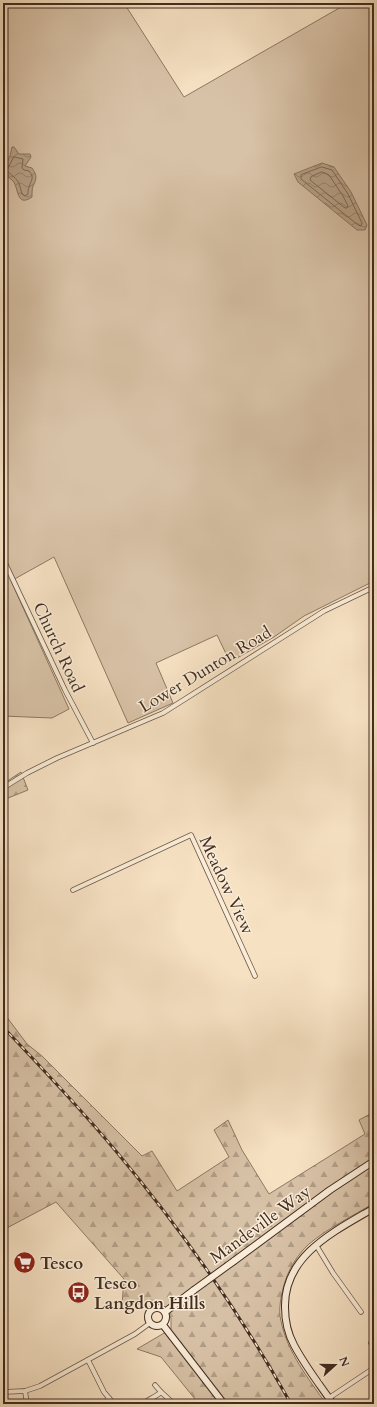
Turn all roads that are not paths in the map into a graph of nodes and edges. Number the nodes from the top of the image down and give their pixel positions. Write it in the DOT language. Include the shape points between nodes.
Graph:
graph roads {
  1 [pos="3,562"];
  2 [pos="374,587"];
  3 [pos="93,743"];
  4 [pos="3,788"];
  5 [pos="73,890"];
  6 [pos="255,976"];
  7 [pos="374,1161"];
  8 [pos="374,1208"];
  9 [pos="316,1245"];
  10 [pos="165,1312"];
  11 [pos="361,1312"];
  12 [pos="150,1324"];
  13 [pos="163,1325"];
  14 [pos="371,1343"];
  15 [pos="374,1348"];
  16 [pos="88,1360"];
  17 [pos="374,1368"];
  18 [pos="155,1385"];
  19 [pos="25,1391"];
  20 [pos="3,1392"];
  21 [pos="161,1392"];
  22 [pos="109,1398"];
  23 [pos="331,1401"];
  24 [pos="172,1402"];
  25 [pos="27,1404"];
  26 [pos="104,1404"];
  27 [pos="114,1404"];
  28 [pos="143,1404"];
  29 [pos="224,1404"];
  1 -- 3 [label="street, Church Road"];
  2 -- 3 [label="street, Lower Dunton Road" via="324,611 163,713"];
  3 -- 4 [label="street, Lower Dunton Road" via="39,767"];
  5 -- 6 [label="street, Meadow View" via="191,835"];
  7 -- 10 [label="main road, Mandeville Way, bridge" via="330,1190"];
  8 -- 9 [label="main road"];
  9 -- 11 [label="street"];
  9 -- 23 [label="main road" via="299,1262 288,1283 285,1318 294,1345"];
  10 -- 12 [label="main road" via="159,1308 150,1311"];
  10 -- 13 [label="main road" via="166,1321"];
  12 -- 13 [label="main road"];
  12 -- 16 [label="street"];
  13 -- 29 [label="main road"];
  14 -- 15 [label="street"];
  16 -- 19 [label="street" via="40,1386"];
  16 -- 22 [label="street"];
  17 -- 23 [label="street"];
  18 -- 21 [label="street"];
  19 -- 20 [label="street"];
  19 -- 25 [label="street"];
  21 -- 24 [label="street"];
  21 -- 28 [label="street"];
  22 -- 26 [label="street"];
  22 -- 27 [label="street"];
}
